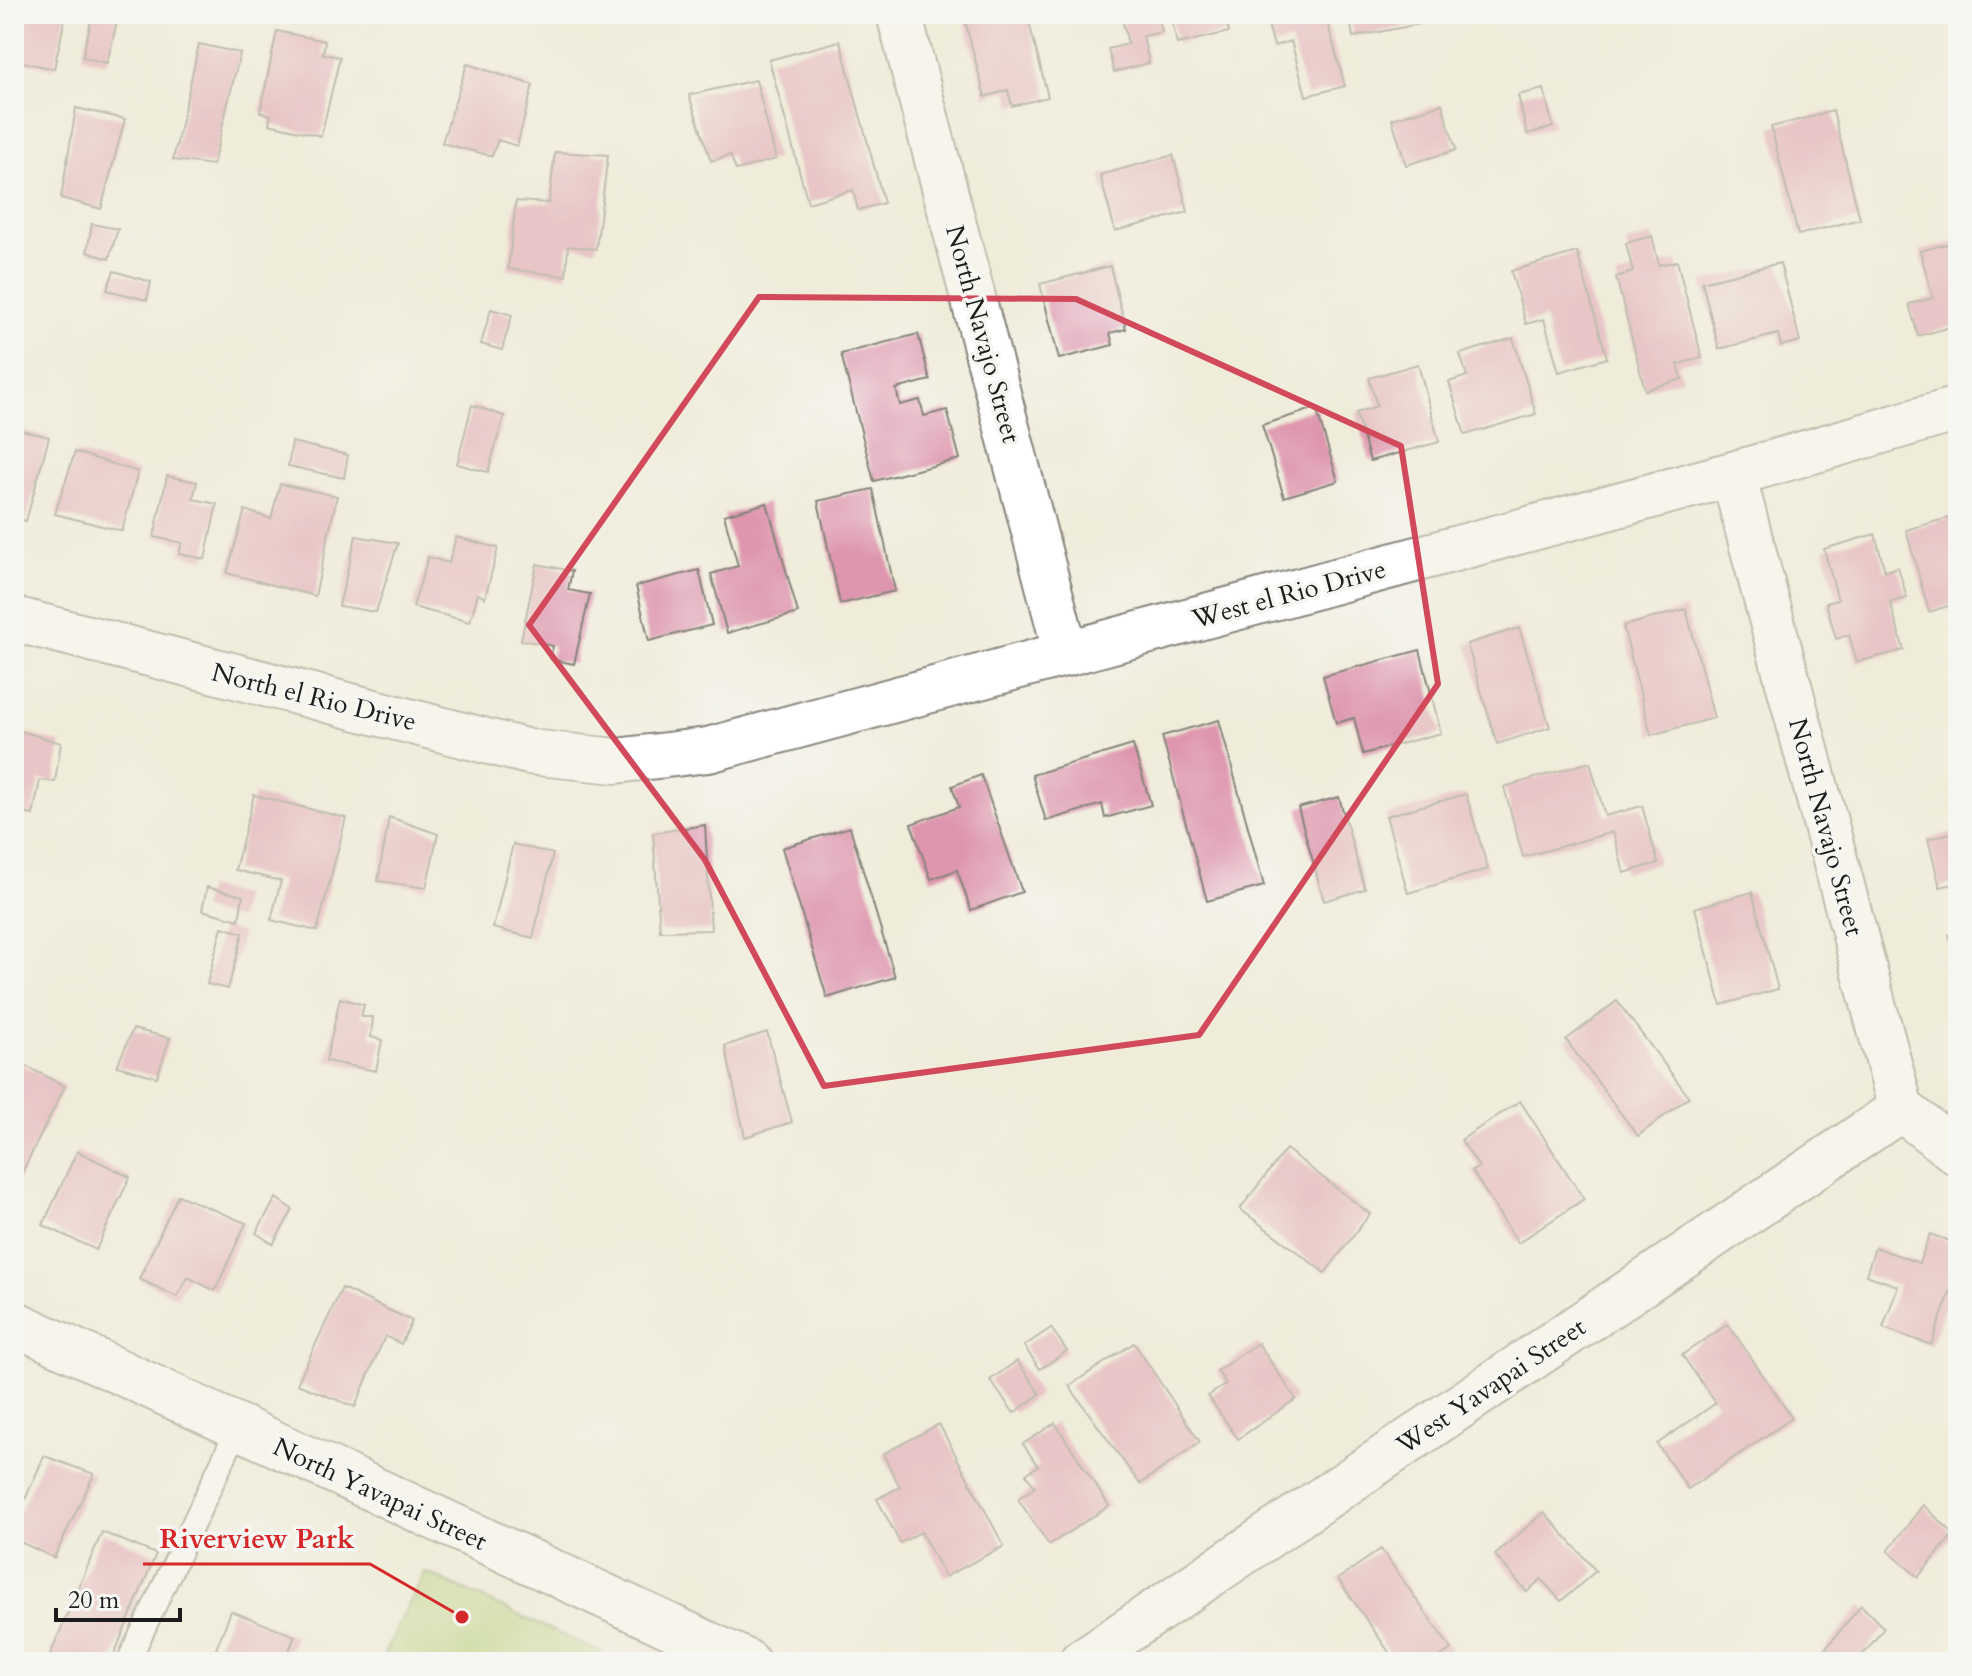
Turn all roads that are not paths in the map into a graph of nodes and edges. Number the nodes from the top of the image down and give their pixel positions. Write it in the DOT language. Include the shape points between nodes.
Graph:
graph roads {
  1 [pos="899,14"];
  2 [pos="1958,409"];
  3 [pos="1733,474"];
  4 [pos="14,619"];
  5 [pos="1066,654"];
  6 [pos="616,761"];
  7 [pos="1901,1109"];
  8 [pos="1958,1153"];
  9 [pos="14,1323"];
  10 [pos="238,1428"];
  11 [pos="128,1662"];
  12 [pos="747,1662"];
  13 [pos="1081,1662"];
  1 -- 5 [label="street, North Navajo Street"];
  2 -- 3 [label="street, West el Rio Drive"];
  3 -- 5 [label="street, West el Rio Drive"];
  3 -- 7 [label="street, North Navajo Street"];
  4 -- 6 [label="street, North el Rio Drive" via="529,752"];
  5 -- 6 [label="street, West el Rio Drive" via="708,750"];
  7 -- 8 [label="street"];
  7 -- 13 [label="street, West Yavapai Street"];
  9 -- 10 [label="street, North Yavapai Street"];
  10 -- 11 [label="lane"];
  10 -- 12 [label="street, North Yavapai Street"];
}
